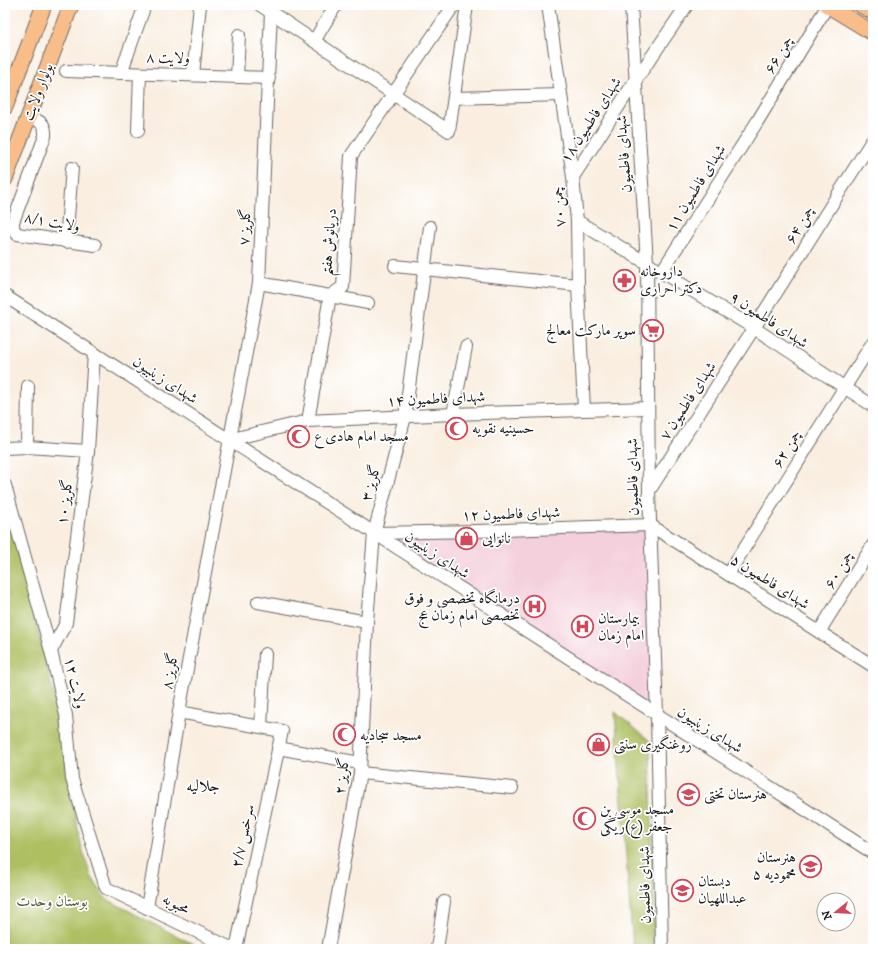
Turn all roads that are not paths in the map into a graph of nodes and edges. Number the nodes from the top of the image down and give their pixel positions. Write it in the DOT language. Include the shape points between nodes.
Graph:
graph roads {
  1 [pos="44,5"];
  2 [pos="71,5"];
  3 [pos="145,5"];
  4 [pos="200,5"];
  5 [pos="260,5"];
  6 [pos="336,5"];
  7 [pos="454,5"];
  8 [pos="467,5"];
  9 [pos="548,5"];
  10 [pos="631,5"];
  11 [pos="828,5"];
  12 [pos="861,5"];
  13 [pos="686,6"];
  14 [pos="271,12"];
  15 [pos="873,12"];
  16 [pos="873,33"];
  17 [pos="239,35"];
  18 [pos="314,41"];
  19 [pos="66,71"];
  20 [pos="121,73"];
  21 [pos="140,74"];
  22 [pos="193,75"];
  23 [pos="237,77"];
  24 [pos="269,78"];
  25 [pos="635,81"];
  26 [pos="393,93"];
  27 [pos="561,95"];
  28 [pos="454,98"];
  29 [pos="5,107"];
  30 [pos="29,116"];
  31 [pos="757,122"];
  32 [pos="138,131"];
  33 [pos="873,139"];
  34 [pos="72,168"];
  35 [pos="573,177"];
  36 [pos="5,179"];
  37 [pos="577,221"];
  38 [pos="430,227"];
  39 [pos="66,242"];
  40 [pos="95,245"];
  41 [pos="647,263"];
  42 [pos="394,266"];
  43 [pos="424,268"];
  44 [pos="662,271"];
  45 [pos="259,283"];
  46 [pos="578,285"];
  47 [pos="5,296"];
  48 [pos="330,296"];
  49 [pos="368,303"];
  50 [pos="754,328"];
  51 [pos="873,342"];
  52 [pos="466,347"];
  53 [pos="94,353"];
  54 [pos="28,386"];
  55 [pos="844,387"];
  56 [pos="873,406"];
  57 [pos="648,408"];
  58 [pos="584,409"];
  59 [pos="453,414"];
  60 [pos="405,417"];
  61 [pos="308,421"];
  62 [pos="228,440"];
  63 [pos="27,447"];
  64 [pos="5,448"];
  65 [pos="88,451"];
  66 [pos="5,485"];
  67 [pos="649,491"];
  68 [pos="650,524"];
  69 [pos="374,533"];
  70 [pos="873,545"];
  71 [pos="728,574"];
  72 [pos="258,602"];
  73 [pos="367,622"];
  74 [pos="819,632"];
  75 [pos="51,651"];
  76 [pos="265,654"];
  77 [pos="873,666"];
  78 [pos="178,712"];
  79 [pos="657,715"];
  80 [pos="261,727"];
  81 [pos="278,748"];
  82 [pos="360,768"];
  83 [pos="512,788"];
  84 [pos="873,853"];
  85 [pos="106,888"];
  86 [pos="444,902"];
  87 [pos="147,908"];
  88 [pos="233,949"];
  89 [pos="236,949"];
  90 [pos="328,949"];
  91 [pos="437,949"];
  92 [pos="662,949"];
  1 -- 29 [label="main road, بولوار ولایت"];
  2 -- 30 [label="main road, بولوار ولایت"];
  3 -- 20 [label="street"];
  4 -- 22 [label="street"];
  5 -- 14 [label="street"];
  6 -- 18 [label="street"];
  7 -- 26 [label="street"];
  8 -- 28 [label="street"];
  9 -- 27 [label="street, چمن ۷۰"];
  10 -- 25 [label="street, شهدای فاطمیون"];
  11 -- 16 [label="main road"];
  11 -- 31 [label="street, چمن ۶۶"];
  12 -- 15 [label="main road"];
  13 -- 25 [label="street, شهدای فاطمیون ۱۸"];
  14 -- 18 [label="street"];
  14 -- 24 [label="street, گلریز ۷"];
  17 -- 23 [label="street"];
  18 -- 26 [label="street"];
  19 -- 20 [label="street, ولایت ۸"];
  20 -- 21 [label="street, ولایت ۸"];
  21 -- 22 [label="street, ولایت ۸"];
  21 -- 32 [label="street"];
  22 -- 23 [label="street, ولایت ۸"];
  23 -- 24 [label="street, ولایت ۸"];
  24 -- 45 [label="street, گلریز ۷"];
  25 -- 35 [label="street, شهدای فاطمیون ۱۸"];
  25 -- 41 [label="street, شهدای فاطمیون"];
  26 -- 28 [label="street" via="449,131"];
  26 -- 48 [label="street, دریانوش هفتم" via="351,156 343,287"];
  27 -- 28 [label="street"];
  27 -- 35 [label="street, چمن ۷۰"];
  30 -- 36 [label="main road, بولوار ولایت"];
  30 -- 39 [label="street, ولایت ۸/۱" via="46,128 45,136 13,228 17,234"];
  31 -- 44 [label="street, شهدای فاطمیون ۱۱"];
  33 -- 50 [label="street, چمن ۶۴"];
  34 -- 39 [label="street"];
  35 -- 37 [label="street, چمن ۷۰"];
  37 -- 41 [label="street, شهدای فاطمیون ۹"];
  37 -- 46 [label="street, چمن ۷۰"];
  38 -- 43 [label="street, گلریز ۳"];
  39 -- 40 [label="street, ولایت ۸/۱"];
  41 -- 44 [label="street, شهدای فاطمیون ۹"];
  41 -- 57 [label="street, شهدای فاطمیون"];
  42 -- 43 [label="street"];
  43 -- 46 [label="street"];
  43 -- 60 [label="street, گلریز ۳"];
  44 -- 50 [label="street, شهدای فاطمیون ۹"];
  45 -- 48 [label="street"];
  45 -- 62 [label="street, گلریز ۷"];
  46 -- 58 [label="street, چمن ۷۰"];
  47 -- 53 [label="street, شهدای زینبیون"];
  48 -- 49 [label="street"];
  48 -- 61 [label="street, دریانوش هفتم"];
  50 -- 55 [label="street, شهدای فاطمیون ۹"];
  50 -- 67 [label="street, شهدای فاطمیون ۷"];
  51 -- 55 [label="street, چمن ۶۲"];
  52 -- 59 [label="street"];
  53 -- 62 [label="street, شهدای زینبیون"];
  53 -- 65 [label="street, گلریز ۱۰"];
  54 -- 63 [label="street"];
  55 -- 56 [label="street, شهدای فاطمیون ۹"];
  55 -- 71 [label="street, چمن ۶۲"];
  57 -- 58 [label="street, شهدای فاطمیون ۱۴"];
  57 -- 67 [label="street, شهدای فاطمیون"];
  58 -- 59 [label="street, شهدای فاطمیون ۱۴"];
  59 -- 60 [label="street, شهدای فاطمیون ۱۴"];
  60 -- 61 [label="street, شهدای فاطمیون ۱۴"];
  60 -- 69 [label="street, گلریز ۳"];
  61 -- 62 [label="street, شهدای فاطمیون ۱۴"];
  62 -- 69 [label="street, شهدای زینبیون"];
  62 -- 78 [label="street, گلریز ۸"];
  63 -- 64 [label="street"];
  63 -- 65 [label="street"];
  65 -- 75 [label="street, گلریز ۱۰" via="66,623"];
  66 -- 75 [label="street, ولایت ۱۲"];
  67 -- 68 [label="street, شهدای فاطمیون"];
  68 -- 69 [label="street, شهدای فاطمیون ۱۲"];
  68 -- 71 [label="street, شهدای فاطمیون ۵"];
  68 -- 79 [label="street, شهدای فاطمیون"];
  69 -- 73 [label="street, گلریز ۲"];
  69 -- 79 [label="street, شهدای زینبیون"];
  70 -- 74 [label="street, چمن ۶۰"];
  71 -- 74 [label="street, شهدای فاطمیون ۵"];
  72 -- 73 [label="street"];
  73 -- 82 [label="street, گلریز ۲"];
  74 -- 77 [label="street, شهدای فاطمیون ۵"];
  75 -- 85 [label="street, ولایت ۱۲" via="66,715 72,779"];
  76 -- 80 [label="street"];
  78 -- 80 [label="street"];
  78 -- 87 [label="street, گلریز ۸"];
  79 -- 84 [label="street, شهدای زینبیون"];
  79 -- 92 [label="street, شهدای فاطمیون"];
  80 -- 81 [label="street, سرخس ۲/۷" via="282,730"];
  81 -- 82 [label="street"];
  81 -- 89 [label="street, سرخس ۲/۷"];
  82 -- 83 [label="street"];
  82 -- 90 [label="street, گلریز ۲"];
  85 -- 87 [label="street, محبوبه"];
  86 -- 91 [label="street"];
  87 -- 88 [label="street, محبوبه"];
}
